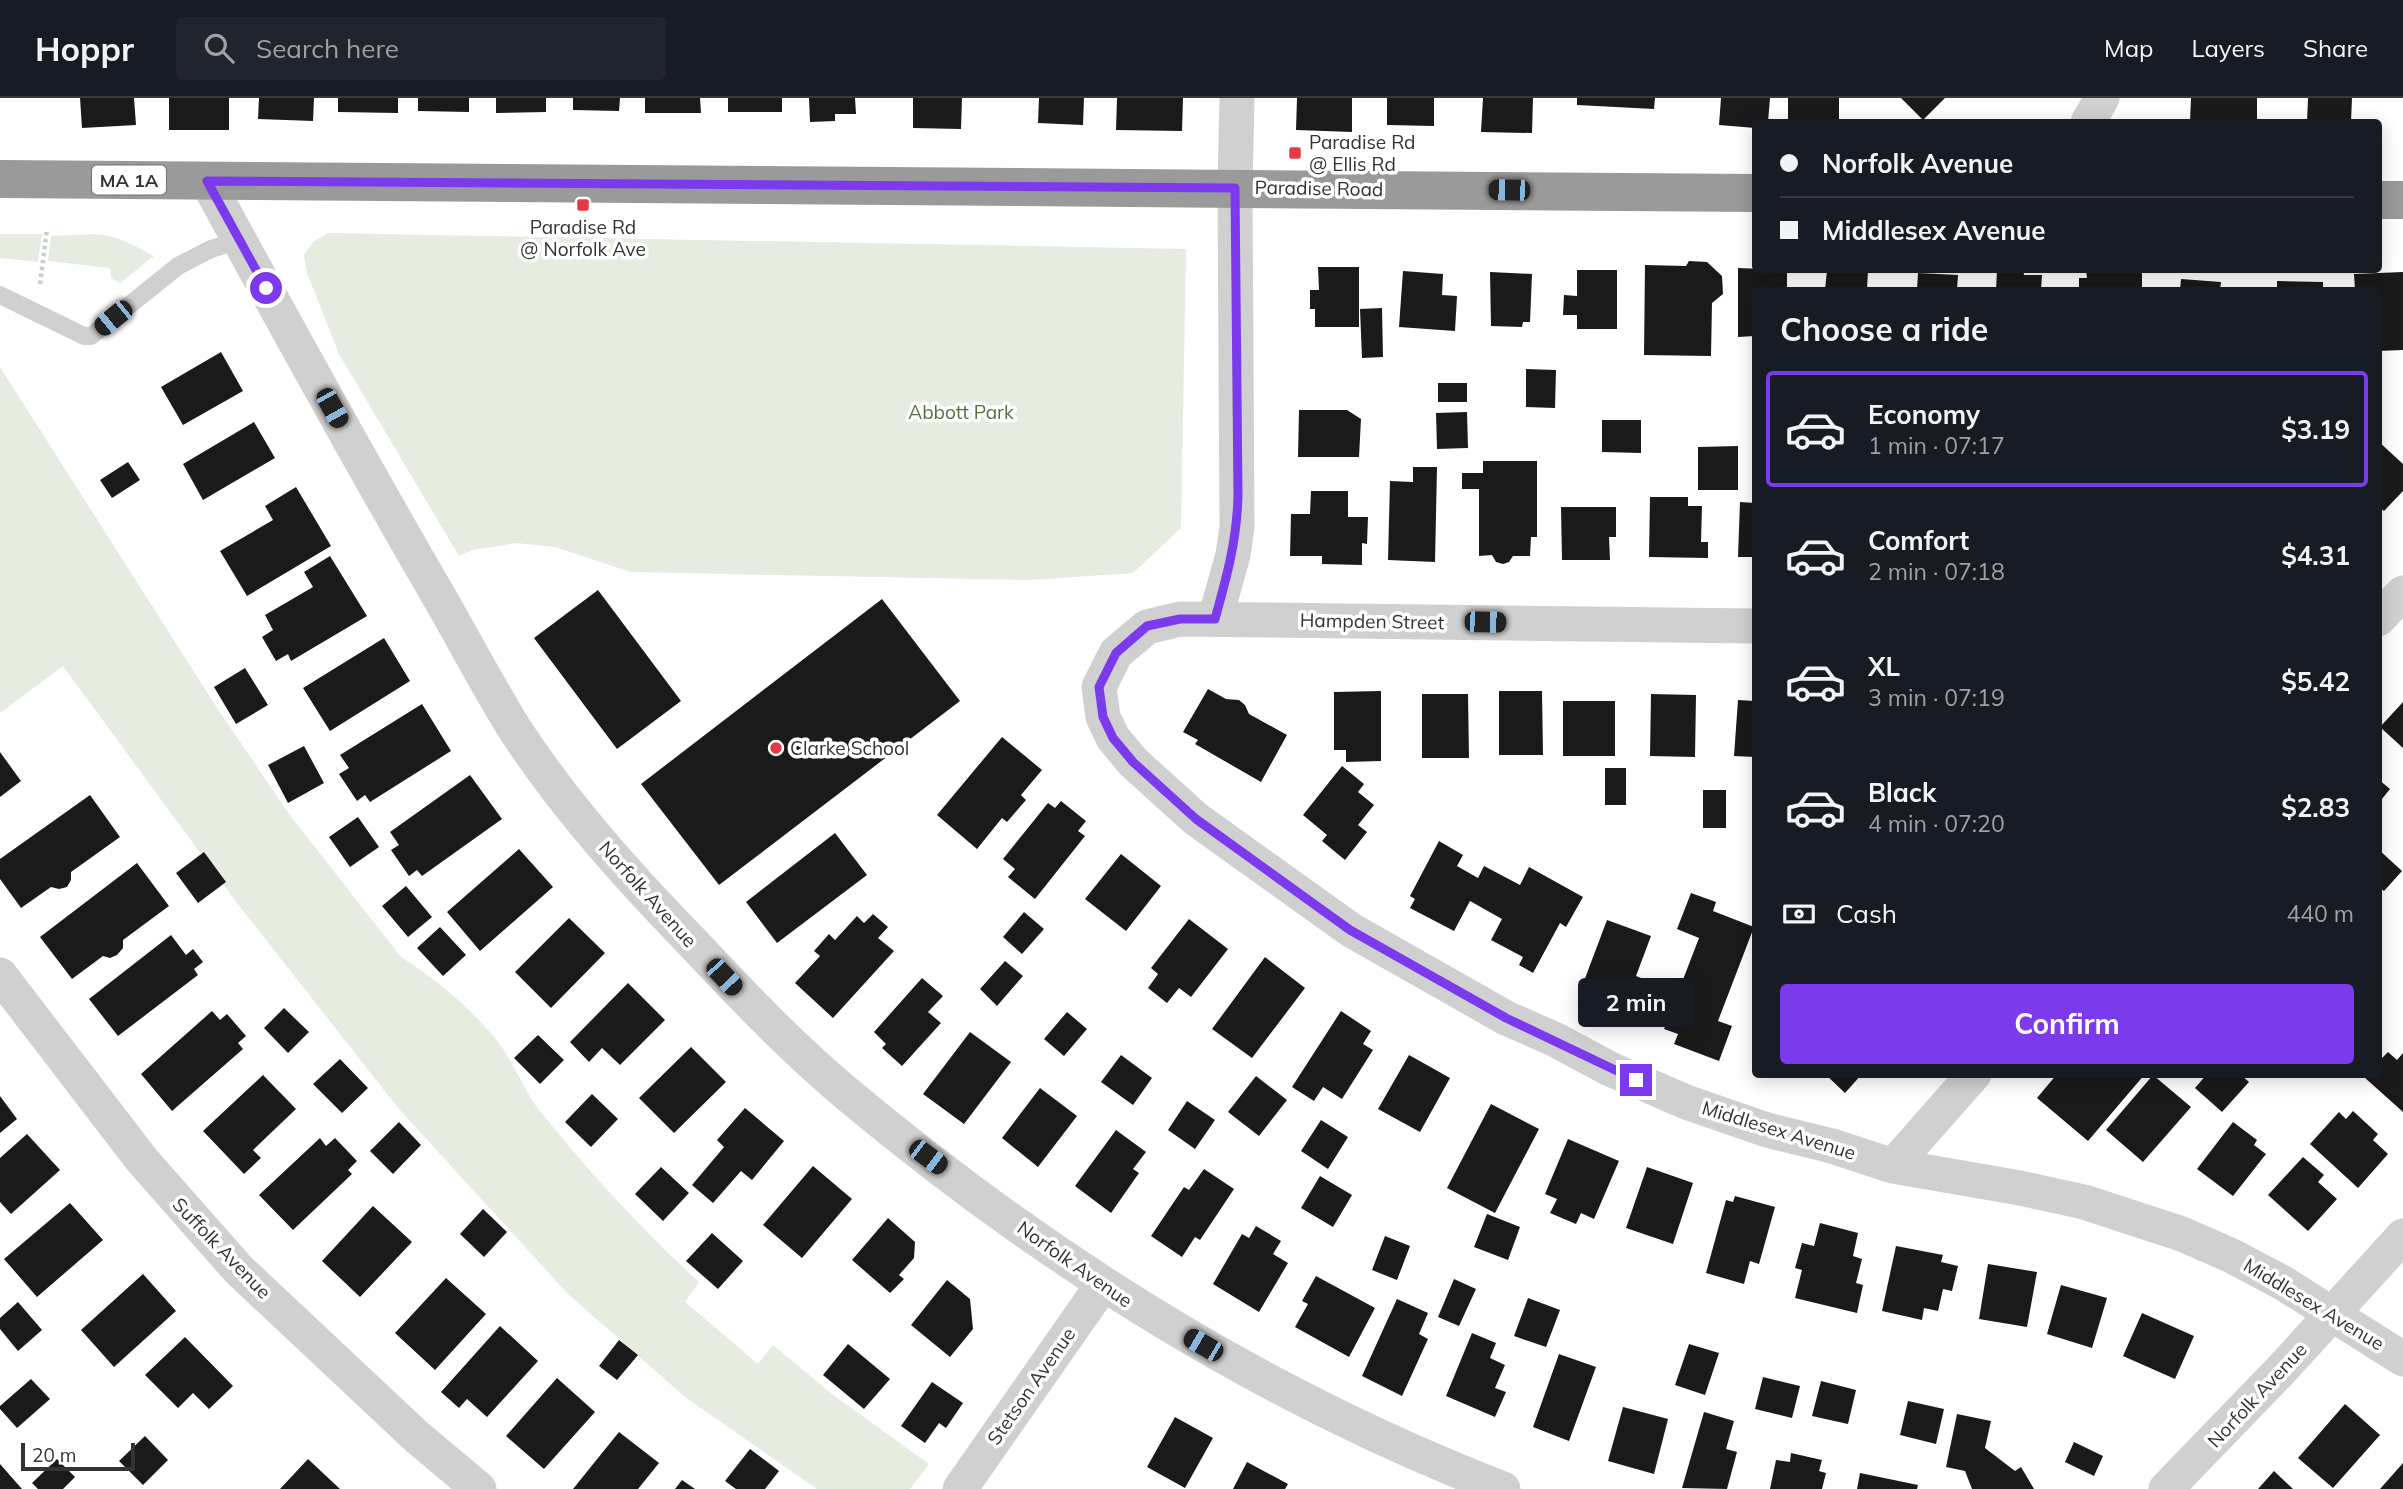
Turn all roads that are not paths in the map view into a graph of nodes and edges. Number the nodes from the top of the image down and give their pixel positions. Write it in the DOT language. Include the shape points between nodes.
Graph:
graph roads {
  1 [pos="1237,98"];
  2 [pos="2102,98"];
  3 [pos="2090,119"];
  4 [pos="0,179"];
  5 [pos="207,181"];
  6 [pos="1235,188"];
  7 [pos="1752,193"];
  8 [pos="2382,200"];
  9 [pos="2403,200"];
  10 [pos="240,240"];
  11 [pos="0,296"];
  12 [pos="1215,619"];
  13 [pos="1752,626"];
  14 [pos="1101,682"];
  15 [pos="0,976"];
  16 [pos="1970,1078"];
  17 [pos="1893,1166"];
  18 [pos="2403,1236"];
  19 [pos="1103,1284"];
  20 [pos="2332,1314"];
  21 [pos="2403,1359"];
  22 [pos="2181,1484"];
  23 [pos="479,1489"];
  24 [pos="960,1489"];
  25 [pos="1503,1489"];
  1 -- 6 [label="street"];
  2 -- 3 [label="street"];
  4 -- 5 [label="highway, Paradise Road / MA 1A"];
  5 -- 6 [label="highway, Paradise Road / MA 1A"];
  5 -- 10 [label="street, Norfolk Avenue"];
  6 -- 7 [label="highway, Paradise Road / MA 1A"];
  6 -- 12 [label="street" via="1237,527"];
  8 -- 9 [label="highway"];
  10 -- 11 [label="lane" via="178,266 91,336"];
  10 -- 19 [label="street, Norfolk Avenue" via="398,528 514,727 604,846 739,993 845,1092"];
  12 -- 13 [label="street, Hampden Street"];
  12 -- 14 [label="street, Hampden Street" via="1180,619 1147,626 1116,653"];
  14 -- 17 [label="street, Middlesex Avenue" via="1103,717 1133,762 1196,819 1350,930 1506,1018 1686,1102"];
  15 -- 23 [label="street, Suffolk Avenue" via="142,1160 231,1261 417,1437"];
  16 -- 17 [label="street"];
  17 -- 20 [label="street, Middlesex Avenue" via="2084,1202 2182,1234 2283,1283"];
  18 -- 20 [label="street, Norfolk Avenue"];
  19 -- 24 [label="street, Stetson Avenue"];
  19 -- 25 [label="street, Norfolk Avenue" via="1332,1415"];
  20 -- 21 [label="street, Middlesex Avenue"];
  20 -- 22 [label="street, Norfolk Avenue" via="2217,1438"];
}
